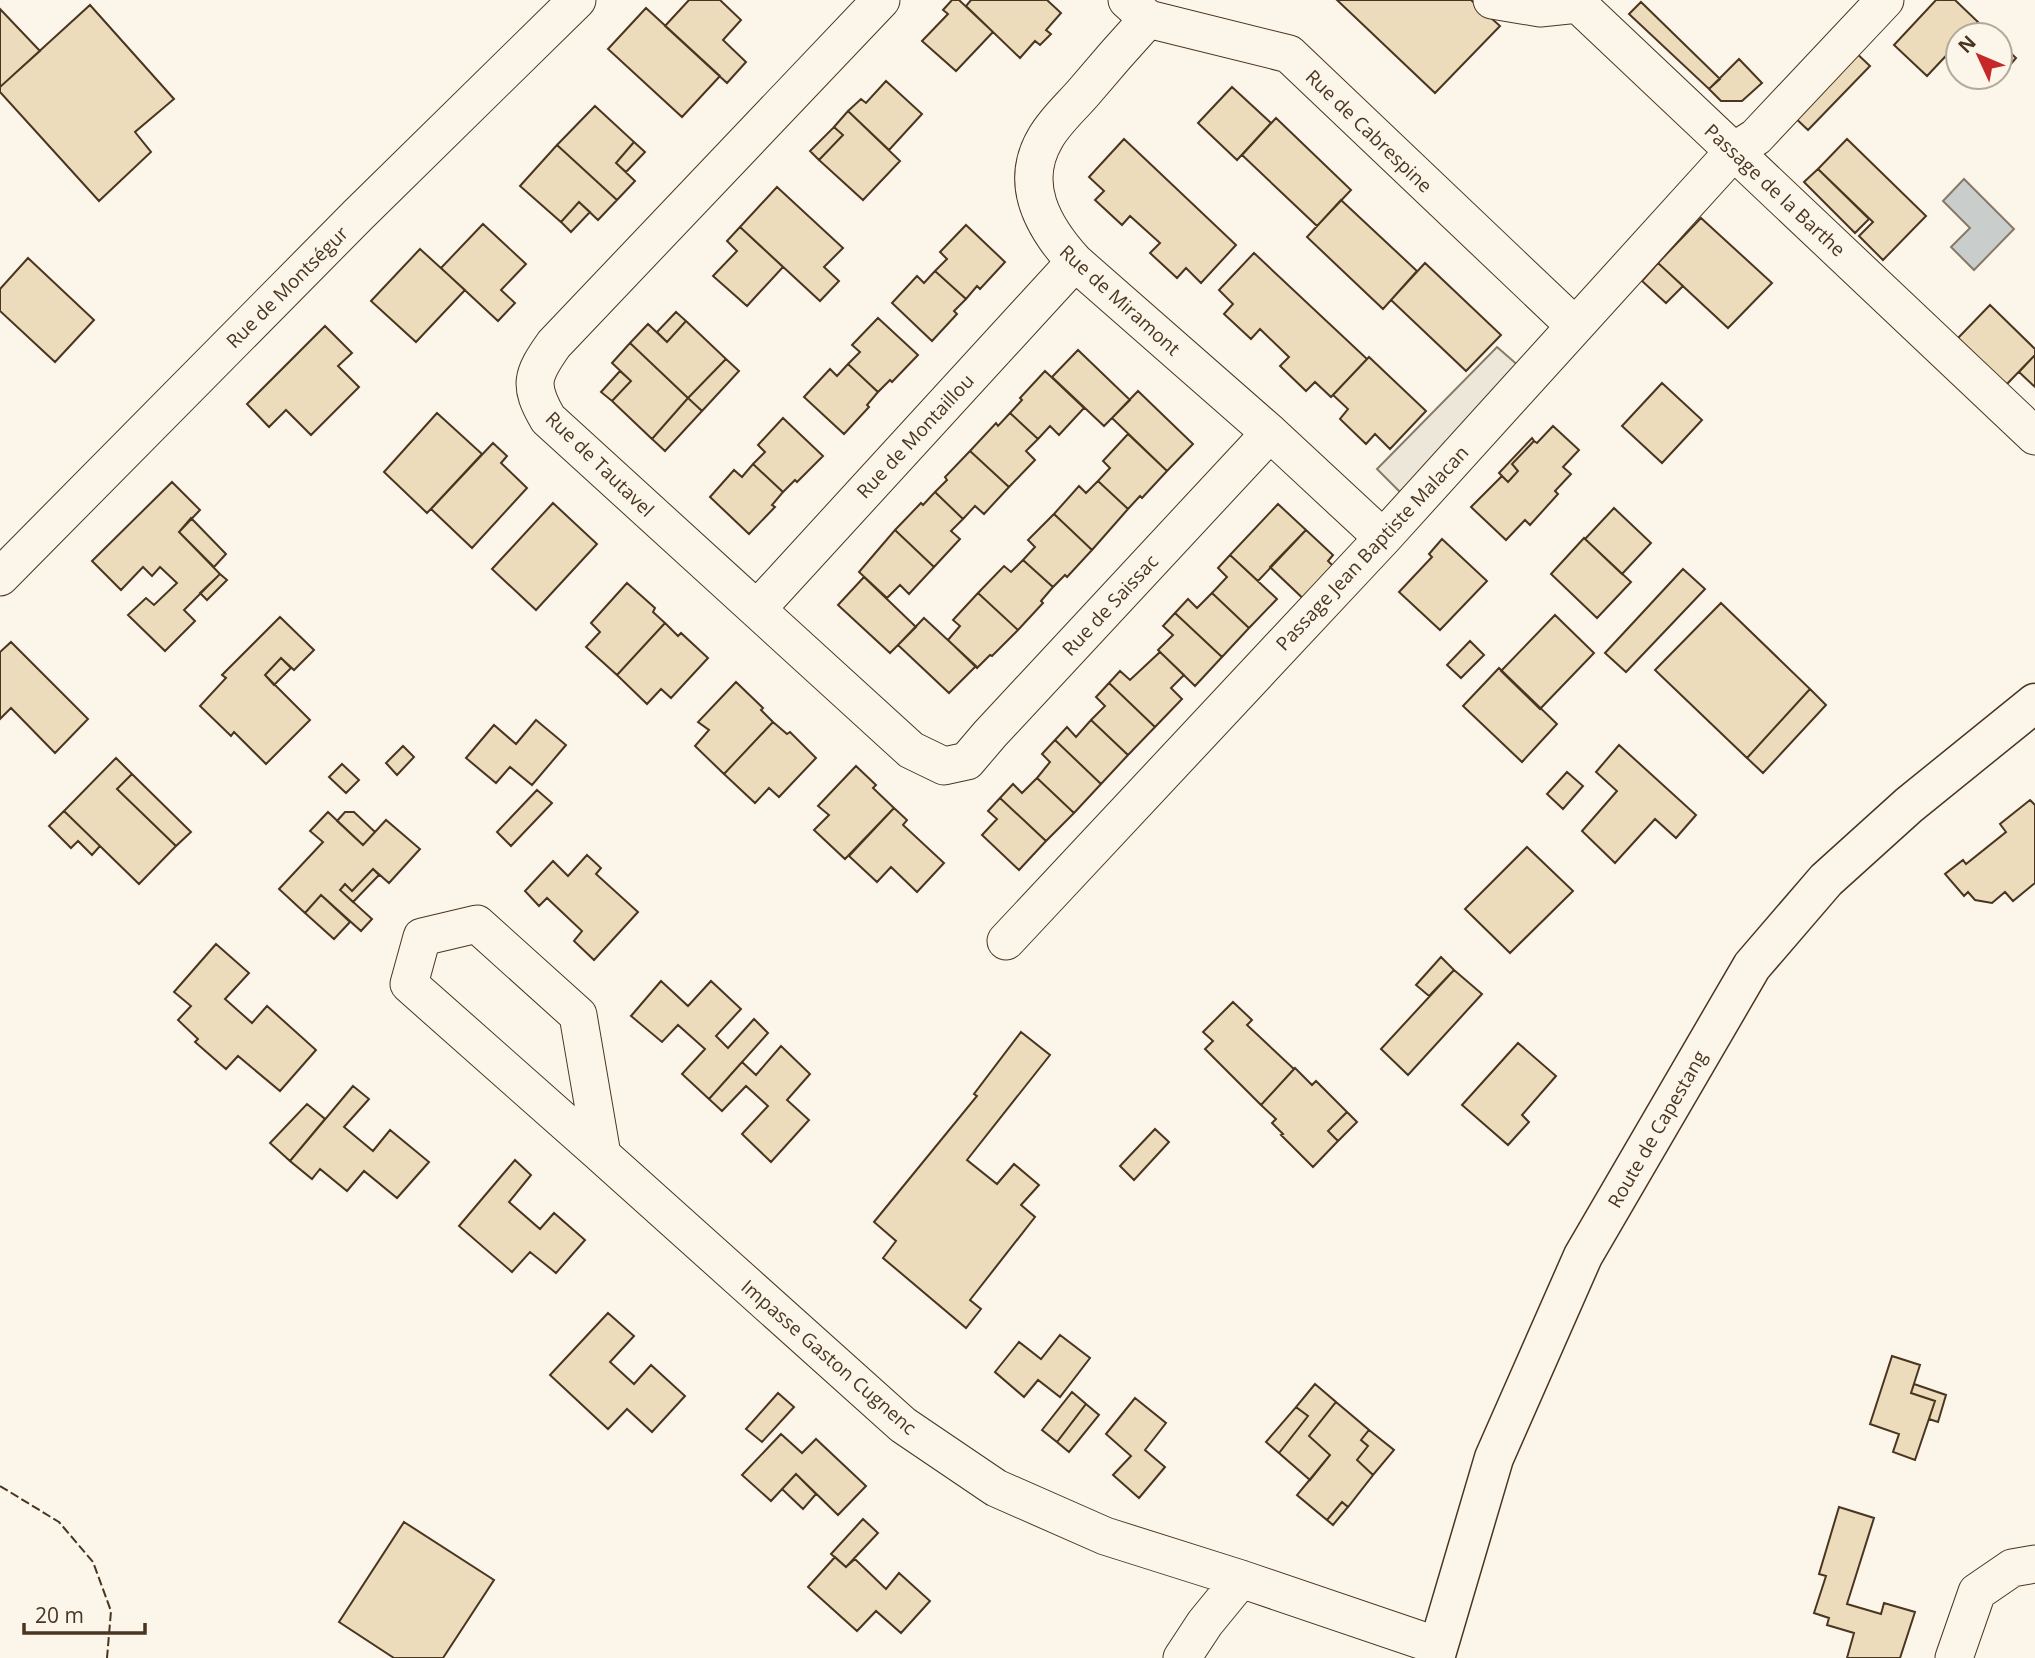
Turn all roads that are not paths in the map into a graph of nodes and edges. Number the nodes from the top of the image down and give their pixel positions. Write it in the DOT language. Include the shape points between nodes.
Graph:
graph roads {
  1 [pos="577,0"];
  2 [pos="881,0"];
  3 [pos="1492,0"];
  4 [pos="1885,0"];
  5 [pos="1137,9"];
  6 [pos="1734,151"];
  7 [pos="1075,262"];
  8 [pos="1575,326"];
  9 [pos="1270,433"];
  10 [pos="2035,436"];
  11 [pos="1383,538"];
  12 [pos="0,577"];
  13 [pos="757,609"];
  14 [pos="2035,703"];
  15 [pos="944,766"];
  16 [pos="1006,940"];
  17 [pos="602,1155"];
  18 [pos="2035,1563"];
  19 [pos="1241,1579"];
  20 [pos="1437,1652"];
  21 [pos="1182,1658"];
  22 [pos="1954,1658"];
  1 -- 12 [label="street, Rue de Montségur"];
  2 -- 13 [label="street, Rue de Tautavel" via="537,368 535,397 548,419"];
  3 -- 6 [label="street, Passage de la Barthe" via="1540,8 1578,4"];
  4 -- 6 [label="street, Passage Jean Baptiste Malacan" via="1756,137"];
  5 -- 7 [label="street, Rue de Miramont" via="1045,138 1036,164 1034,191 1042,217"];
  5 -- 8 [label="street, Rue de Cabrespine" via="1289,54"];
  6 -- 8 [label="street, Passage Jean Baptiste Malacan"];
  6 -- 10 [label="street, Passage de la Barthe"];
  7 -- 9 [label="street, Rue de Miramont"];
  7 -- 13 [label="street, Rue de Montaillou"];
  8 -- 11 [label="street, Passage Jean Baptiste Malacan"];
  9 -- 11 [label="street, Rue de Miramont"];
  9 -- 15 [label="street, Rue de Saissac" via="967,761"];
  11 -- 16 [label="street, Passage Jean Baptiste Malacan"];
  13 -- 15 [label="street, Rue de Tautavel" via="911,750"];
  14 -- 20 [label="main road, Route de Capestang" via="1909,805 1826,880 1752,966 1583,1256 1494,1458"];
  17 -- 17 [label="street, Impasse Gaston Cugnenc" via="578,1015 477,924 422,937 409,984"];
  17 -- 19 [label="street, Impasse Gaston Cugnenc" via="902,1424 996,1488 1105,1536"];
  18 -- 22 [label="street" via="2012,1568 1977,1592"];
  19 -- 20 [label="street, Impasse Gaston Cugnenc"];
  19 -- 21 [label="street"];
}
